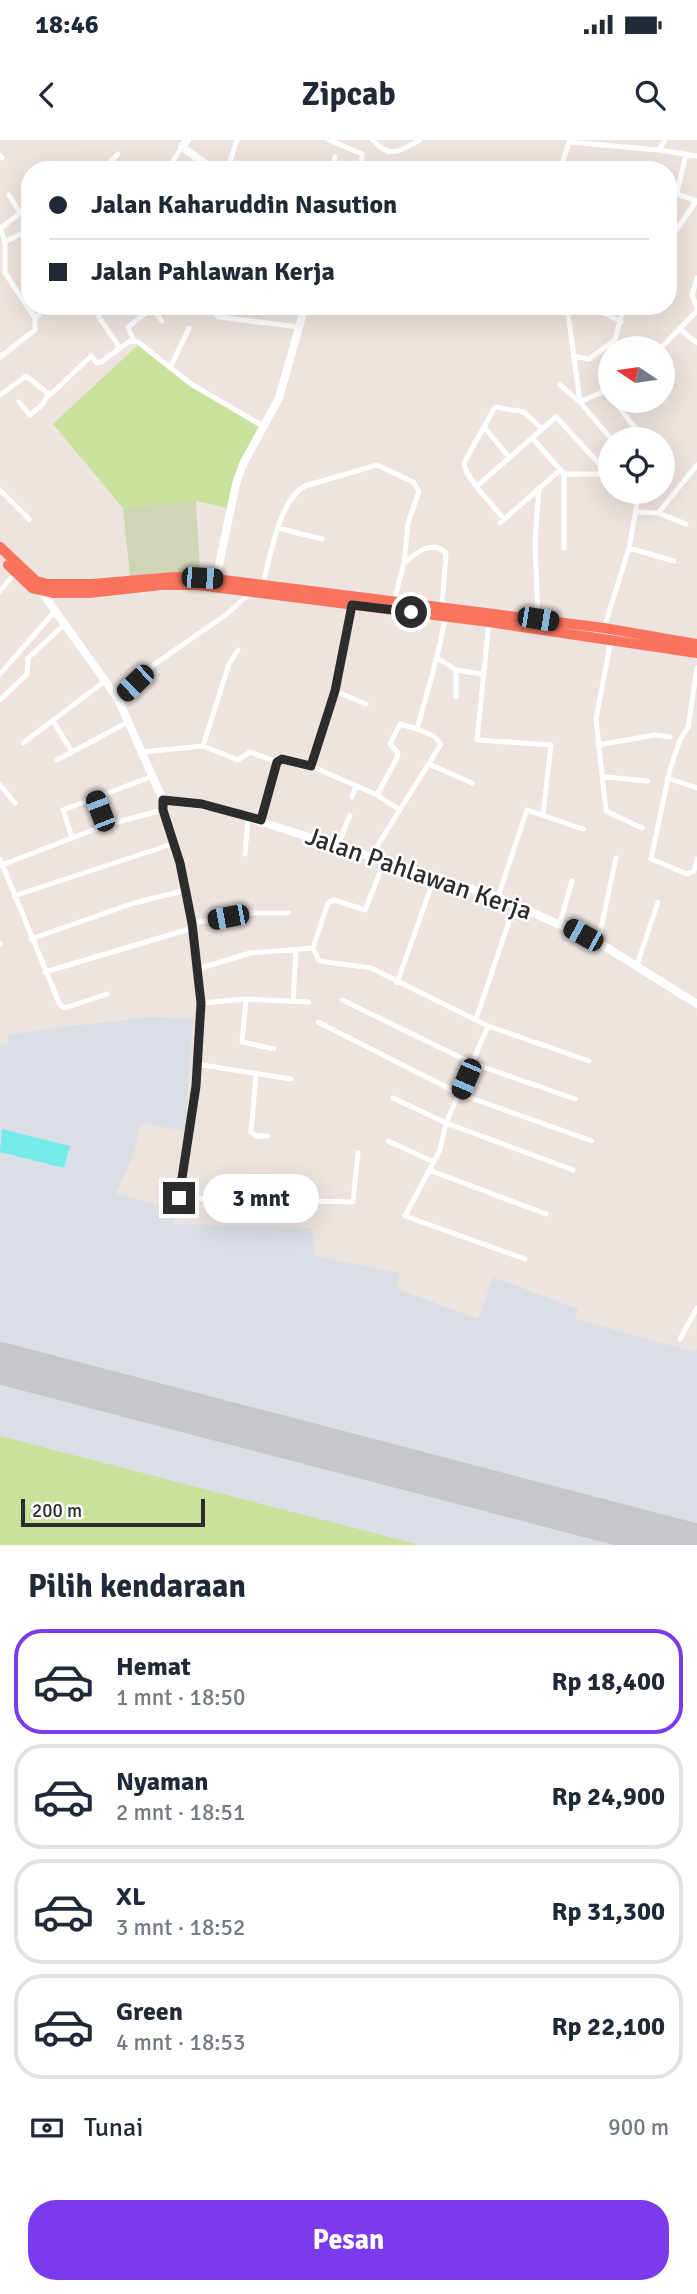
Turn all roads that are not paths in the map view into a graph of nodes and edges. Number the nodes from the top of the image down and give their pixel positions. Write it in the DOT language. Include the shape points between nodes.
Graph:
graph roads {
  1 [pos="237,140"];
  2 [pos="329,140"];
  3 [pos="373,140"];
  4 [pos="420,140"];
  5 [pos="665,140"];
  6 [pos="184,143"];
  7 [pos="613,143"];
  8 [pos="659,150"];
  9 [pos="118,154"];
  10 [pos="686,154"];
  11 [pos="697,156"];
  12 [pos="335,157"];
  13 [pos="111,161"];
  14 [pos="173,161"];
  15 [pos="204,161"];
  16 [pos="230,161"];
  17 [pos="334,161"];
  18 [pos="362,161"];
  19 [pos="562,161"];
  20 [pos="677,193"];
  21 [pos="9,195"];
  22 [pos="696,201"];
  23 [pos="1,228"];
  24 [pos="677,230"];
  25 [pos="21,234"];
  26 [pos="5,242"];
  27 [pos="697,278"];
  28 [pos="21,297"];
  29 [pos="697,309"];
  30 [pos="33,315"];
  31 [pos="38,315"];
  32 [pos="143,315"];
  33 [pos="157,315"];
  34 [pos="217,315"];
  35 [pos="302,315"];
  36 [pos="568,315"];
  37 [pos="608,315"];
  38 [pos="622,315"];
  39 [pos="99,317"];
  40 [pos="35,318"];
  41 [pos="162,321"];
  42 [pos="621,322"];
  43 [pos="299,327"];
  44 [pos="190,328"];
  45 [pos="681,330"];
  46 [pos="674,336"];
  47 [pos="134,341"];
  48 [pos="697,343"];
  49 [pos="120,348"];
  50 [pos="573,356"];
  51 [pos="0,357"];
  52 [pos="170,368"];
  53 [pos="560,386"];
  54 [pos="0,394"];
  55 [pos="48,395"];
  56 [pos="598,396"];
  57 [pos="19,402"];
  58 [pos="580,402"];
  59 [pos="623,413"];
  60 [pos="484,426"];
  61 [pos="265,427"];
  62 [pos="601,427"];
  63 [pos="634,427"];
  64 [pos="541,428"];
  65 [pos="532,438"];
  66 [pos="509,457"];
  67 [pos="697,465"];
  68 [pos="562,472"];
  69 [pos="477,486"];
  70 [pos="539,488"];
  71 [pos="0,491"];
  72 [pos="637,504"];
  73 [pos="636,512"];
  74 [pos="658,513"];
  75 [pos="29,519"];
  76 [pos="686,524"];
  77 [pos="278,528"];
  78 [pos="322,539"];
  79 [pos="0,547"];
  80 [pos="564,548"];
  81 [pos="629,548"];
  82 [pos="0,557"];
  83 [pos="674,561"];
  84 [pos="404,563"];
  85 [pos="15,573"];
  86 [pos="216,579"];
  87 [pos="263,584"];
  88 [pos="42,587"];
  89 [pos="0,591"];
  90 [pos="252,592"];
  91 [pos="292,592"];
  92 [pos="394,601"];
  93 [pos="352,605"];
  94 [pos="55,611"];
  95 [pos="444,612"];
  96 [pos="538,619"];
  97 [pos="489,622"];
  98 [pos="66,623"];
  99 [pos="604,628"];
  100 [pos="611,640"];
  101 [pos="697,644"];
  102 [pos="238,650"];
  103 [pos="697,653"];
  104 [pos="438,658"];
  105 [pos="697,668"];
  106 [pos="456,670"];
  107 [pos="0,674"];
  108 [pos="482,674"];
  109 [pos="105,681"];
  110 [pos="335,691"];
  111 [pos="456,696"];
  112 [pos="118,699"];
  113 [pos="0,700"];
  114 [pos="366,704"];
  115 [pos="53,721"];
  116 [pos="128,722"];
  117 [pos="688,727"];
  118 [pos="417,729"];
  119 [pos="697,729"];
  120 [pos="670,737"];
  121 [pos="23,743"];
  122 [pos="598,745"];
  123 [pos="203,746"];
  124 [pos="72,752"];
  125 [pos="143,752"];
  126 [pos="57,760"];
  127 [pos="277,762"];
  128 [pos="429,764"];
  129 [pos="311,766"];
  130 [pos="153,776"];
  131 [pos="604,778"];
  132 [pos="667,778"];
  133 [pos="648,781"];
  134 [pos="472,783"];
  135 [pos="0,785"];
  136 [pos="356,785"];
  137 [pos="697,788"];
  138 [pos="377,795"];
  139 [pos="95,797"];
  140 [pos="352,797"];
  141 [pos="163,800"];
  142 [pos="15,803"];
  143 [pos="163,810"];
  144 [pos="400,810"];
  145 [pos="543,814"];
  146 [pos="350,815"];
  147 [pos="248,817"];
  148 [pos="261,820"];
  149 [pos="106,825"];
  150 [pos="642,828"];
  151 [pos="583,829"];
  152 [pos="72,837"];
  153 [pos="175,843"];
  154 [pos="338,845"];
  155 [pos="245,854"];
  156 [pos="371,856"];
  157 [pos="616,858"];
  158 [pos="697,859"];
  159 [pos="385,860"];
  160 [pos="1,862"];
  161 [pos="435,876"];
  162 [pos="572,881"];
  163 [pos="186,890"];
  164 [pos="14,896"];
  165 [pos="498,897"];
  166 [pos="658,902"];
  167 [pos="515,904"];
  168 [pos="289,913"];
  169 [pos="561,923"];
  170 [pos="193,925"];
  171 [pos="31,939"];
  172 [pos="598,942"];
  173 [pos="313,948"];
  174 [pos="296,951"];
  175 [pos="637,965"];
  176 [pos="198,969"];
  177 [pos="45,972"];
  178 [pos="397,983"];
  179 [pos="107,994"];
  180 [pos="246,999"];
  181 [pos="342,1000"];
  182 [pos="293,1001"];
  183 [pos="309,1002"];
  184 [pos="201,1003"];
  185 [pos="697,1004"];
  186 [pos="476,1019"];
  187 [pos="318,1023"];
  188 [pos="488,1026"];
  189 [pos="274,1049"];
  190 [pos="589,1061"];
  191 [pos="472,1063"];
  192 [pos="197,1064"];
  193 [pos="256,1073"];
  194 [pos="291,1079"];
  195 [pos="460,1094"];
  196 [pos="393,1098"];
  197 [pos="575,1099"];
  198 [pos="446,1123"];
  199 [pos="268,1136"];
  200 [pos="388,1141"];
  201 [pos="592,1141"];
  202 [pos="358,1153"];
  203 [pos="434,1162"];
  204 [pos="429,1170"];
  205 [pos="573,1170"];
  206 [pos="546,1214"];
  207 [pos="525,1259"];
  208 [pos="697,1308"];
  209 [pos="680,1339"];
  1 -- 16 [label="street"];
  2 -- 18 [label="street" via="362,154"];
  3 -- 4 [label="street" via="390,153"];
  5 -- 8 [label="street"];
  6 -- 14 [label="street"];
  6 -- 15 [label="street"];
  7 -- 8 [label="street"];
  7 -- 19 [label="street" via="569,142"];
  8 -- 10 [label="street"];
  9 -- 13 [label="street"];
  10 -- 11 [label="street"];
  10 -- 20 [label="street"];
  12 -- 17 [label="street"];
  20 -- 22 [label="street"];
  21 -- 23 [label="street" via="20,213"];
  22 -- 24 [label="street"];
  23 -- 26 [label="street"];
  25 -- 26 [label="street"];
  26 -- 28 [label="street" via="5,273"];
  27 -- 29 [label="street" via="692,295"];
  29 -- 45 [label="street"];
  30 -- 40 [label="street"];
  31 -- 40 [label="street"];
  32 -- 47 [label="street" via="128,327"];
  33 -- 41 [label="street"];
  34 -- 43 [label="street"];
  35 -- 43 [label="street"];
  36 -- 50 [label="street"];
  37 -- 42 [label="street"];
  38 -- 42 [label="street"];
  39 -- 49 [label="street"];
  40 -- 51 [label="street" via="35,330"];
  42 -- 50 [label="street" via="615,340 593,357"];
  43 -- 61 [label="street" via="279,398"];
  44 -- 52 [label="street"];
  45 -- 46 [label="street"];
  45 -- 48 [label="street"];
  47 -- 49 [label="street"];
  47 -- 52 [label="street"];
  49 -- 55 [label="street" via="101,362 91,356"];
  50 -- 58 [label="street"];
  52 -- 61 [label="street"];
  53 -- 58 [label="street"];
  54 -- 55 [label="street" via="27,376"];
  55 -- 57 [label="street" via="30,415"];
  56 -- 58 [label="street"];
  58 -- 62 [label="street"];
  59 -- 63 [label="street"];
  60 -- 64 [label="street" via="496,407 524,412"];
  60 -- 66 [label="street"];
  60 -- 69 [label="street" via="463,465"];
  61 -- 86 [label="street" via="236,484"];
  64 -- 65 [label="street"];
  64 -- 68 [label="street" via="558,417 604,470 602,474"];
  65 -- 66 [label="street"];
  65 -- 68 [label="street"];
  66 -- 69 [label="street"];
  67 -- 74 [label="street"];
  68 -- 70 [label="street"];
  68 -- 80 [label="street"];
  69 -- 70 [label="street" via="502,521"];
  70 -- 96 [label="street" via="535,542"];
  71 -- 75 [label="street"];
  72 -- 73 [label="street"];
  73 -- 74 [label="street"];
  73 -- 81 [label="street"];
  74 -- 76 [label="street"];
  77 -- 78 [label="street"];
  77 -- 84 [label="street" via="300,489 377,465 419,488 408,523"];
  77 -- 87 [label="street"];
  79 -- 88 [label="highway"];
  81 -- 83 [label="street"];
  81 -- 99 [label="street"];
  82 -- 85 [label="highway"];
  84 -- 92 [label="street"];
  84 -- 95 [label="street" via="431,547 446,553"];
  85 -- 88 [label="highway" via="26,584"];
  85 -- 89 [label="street"];
  86 -- 87 [label="highway"];
  86 -- 88 [label="highway" via="174,577"];
  87 -- 91 [label="highway"];
  88 -- 90 [label="highway" via="68,594 173,585"];
  88 -- 94 [label="street"];
  90 -- 91 [label="highway"];
  90 -- 112 [label="street" via="152,666"];
  91 -- 92 [label="highway"];
  91 -- 93 [label="highway"];
  92 -- 95 [label="highway"];
  93 -- 95 [label="highway"];
  93 -- 110 [label="street"];
  94 -- 98 [label="street"];
  94 -- 107 [label="street"];
  95 -- 96 [label="highway"];
  95 -- 97 [label="highway"];
  95 -- 104 [label="street"];
  96 -- 99 [label="highway"];
  97 -- 100 [label="highway"];
  97 -- 108 [label="street"];
  98 -- 109 [label="street"];
  98 -- 113 [label="street" via="28,658 27,672"];
  99 -- 101 [label="highway"];
  100 -- 103 [label="highway"];
  100 -- 122 [label="street" via="596,719"];
  102 -- 123 [label="street" via="229,664"];
  104 -- 106 [label="street"];
  104 -- 118 [label="street"];
  105 -- 117 [label="street"];
  106 -- 108 [label="street"];
  106 -- 111 [label="street"];
  108 -- 145 [label="street" via="478,741 551,745"];
  109 -- 112 [label="street"];
  109 -- 115 [label="street"];
  110 -- 114 [label="street"];
  110 -- 129 [label="street"];
  112 -- 116 [label="street"];
  115 -- 121 [label="street"];
  115 -- 124 [label="street"];
  116 -- 124 [label="street"];
  116 -- 125 [label="street"];
  117 -- 119 [label="street"];
  117 -- 132 [label="street"];
  118 -- 128 [label="street" via="440,742"];
  118 -- 138 [label="street" via="400,724 390,744 397,758"];
  120 -- 122 [label="street" via="655,735"];
  122 -- 131 [label="street"];
  123 -- 125 [label="street"];
  123 -- 127 [label="street" via="238,760 250,752"];
  124 -- 126 [label="street"];
  125 -- 130 [label="street"];
  127 -- 129 [label="street" via="282,759"];
  127 -- 148 [label="street"];
  128 -- 134 [label="street"];
  128 -- 144 [label="street"];
  129 -- 136 [label="street"];
  130 -- 139 [label="street"];
  130 -- 141 [label="street"];
  131 -- 133 [label="street"];
  131 -- 150 [label="street" via="606,811"];
  132 -- 137 [label="street"];
  132 -- 158 [label="street" via="651,859 687,874 694,871"];
  135 -- 142 [label="street"];
  136 -- 138 [label="street"];
  136 -- 140 [label="street"];
  138 -- 144 [label="street"];
  139 -- 149 [label="street"];
  139 -- 152 [label="street" via="62,811"];
  141 -- 143 [label="street"];
  141 -- 147 [label="street, Jalan Pahlawan Kerja" via="202,804"];
  143 -- 149 [label="street"];
  143 -- 153 [label="street"];
  144 -- 156 [label="street"];
  145 -- 151 [label="street"];
  145 -- 165 [label="street" via="526,811"];
  146 -- 154 [label="street"];
  147 -- 148 [label="street, Jalan Pahlawan Kerja"];
  147 -- 155 [label="street"];
  148 -- 154 [label="street, Jalan Pahlawan Kerja"];
  149 -- 152 [label="street"];
  152 -- 160 [label="street"];
  153 -- 163 [label="street"];
  153 -- 164 [label="street"];
  154 -- 156 [label="street, Jalan Pahlawan Kerja"];
  156 -- 159 [label="street, Jalan Pahlawan Kerja"];
  157 -- 172 [label="street"];
  159 -- 161 [label="street, Jalan Pahlawan Kerja"];
  159 -- 173 [label="street" via="365,910 334,900 327,903"];
  160 -- 164 [label="street"];
  161 -- 165 [label="street, Jalan Pahlawan Kerja"];
  161 -- 178 [label="street"];
  162 -- 169 [label="street"];
  163 -- 170 [label="street"];
  163 -- 171 [label="street"];
  164 -- 171 [label="street"];
  165 -- 167 [label="street, Jalan Pahlawan Kerja"];
  166 -- 175 [label="street"];
  167 -- 169 [label="street, Jalan Pahlawan Kerja"];
  167 -- 186 [label="street"];
  168 -- 170 [label="street" via="253,913"];
  169 -- 172 [label="street, Jalan Pahlawan Kerja"];
  170 -- 176 [label="street"];
  170 -- 177 [label="street"];
  171 -- 177 [label="street"];
  172 -- 175 [label="street, Jalan Pahlawan Kerja"];
  173 -- 174 [label="street"];
  173 -- 178 [label="street" via="322,962 370,968"];
  174 -- 176 [label="street" via="250,953"];
  174 -- 182 [label="street"];
  175 -- 185 [label="street, Jalan Pahlawan Kerja"];
  176 -- 184 [label="street"];
  177 -- 179 [label="street" via="63,1007"];
  178 -- 186 [label="street"];
  180 -- 182 [label="street"];
  180 -- 184 [label="street"];
  180 -- 189 [label="street" via="242,1042"];
  181 -- 191 [label="street"];
  182 -- 183 [label="street"];
  184 -- 192 [label="street"];
  186 -- 188 [label="street"];
  187 -- 195 [label="street"];
  188 -- 190 [label="street"];
  188 -- 191 [label="street"];
  191 -- 195 [label="street"];
  191 -- 197 [label="street"];
  192 -- 193 [label="street"];
  192 -- 202 [label="street" via="179,1198 353,1202"];
  193 -- 194 [label="street"];
  193 -- 199 [label="street" via="251,1132"];
  195 -- 198 [label="street"];
  195 -- 201 [label="street"];
  196 -- 198 [label="street"];
  198 -- 203 [label="street"];
  198 -- 205 [label="street"];
  200 -- 203 [label="street"];
  203 -- 204 [label="street"];
  204 -- 206 [label="street"];
  204 -- 207 [label="street" via="406,1217"];
  208 -- 209 [label="street"];
}
